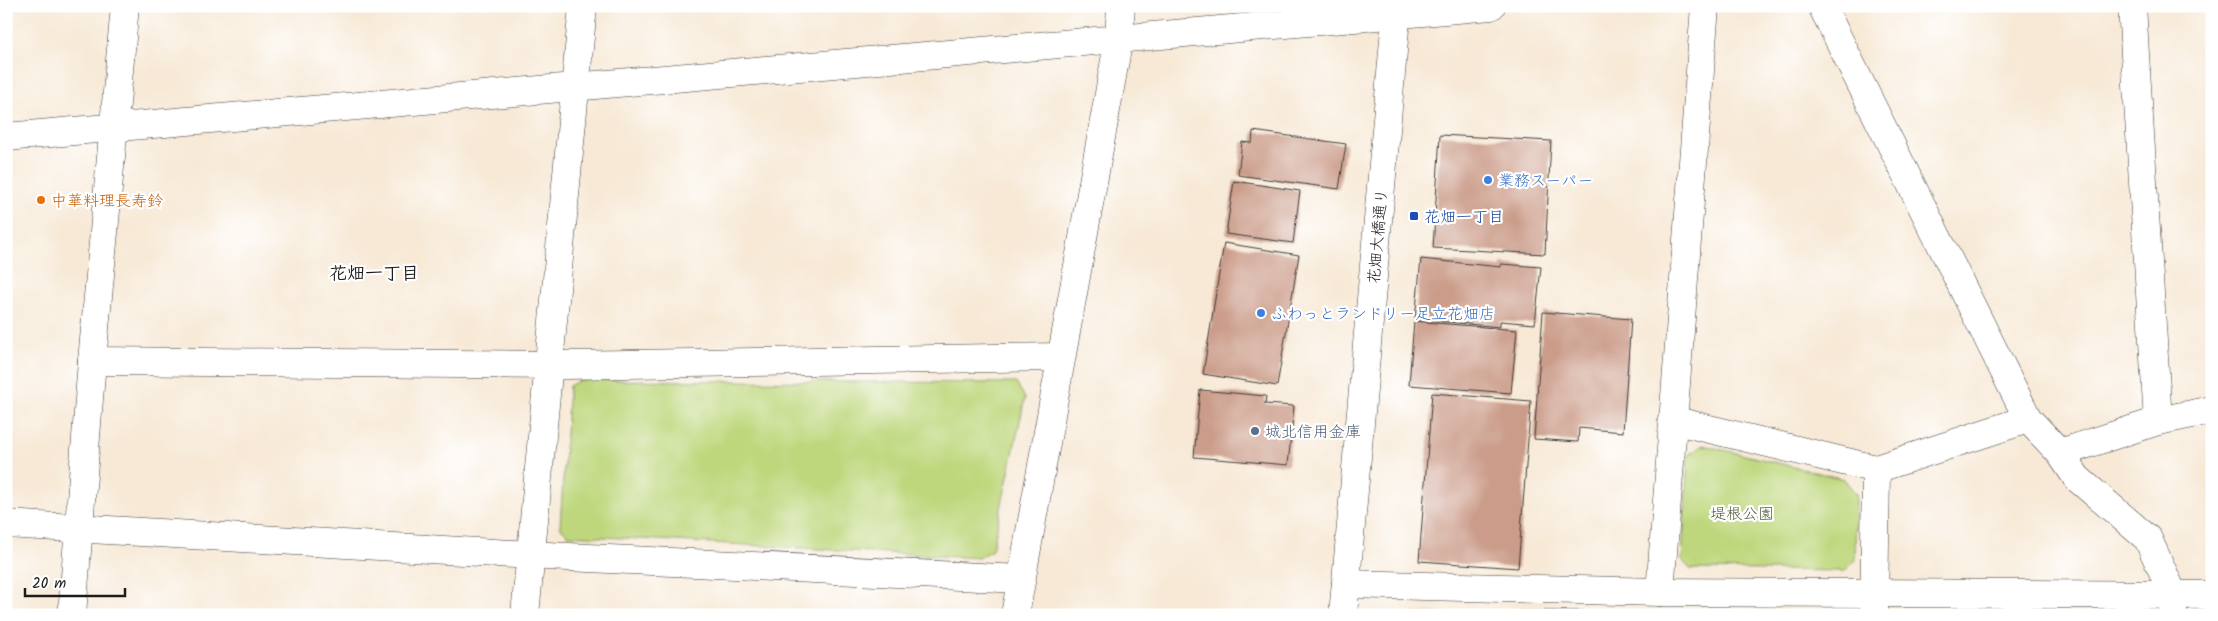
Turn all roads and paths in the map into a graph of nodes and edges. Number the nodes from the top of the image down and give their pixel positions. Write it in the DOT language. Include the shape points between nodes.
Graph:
graph roads {
  1 [pos="125,6"];
  2 [pos="583,6"];
  3 [pos="1121,6"];
  4 [pos="1491,6"];
  5 [pos="1705,6"];
  6 [pos="1822,6"];
  7 [pos="2132,6"];
  8 [pos="1396,10"];
  9 [pos="1119,38"];
  10 [pos="576,85"];
  11 [pos="115,126"];
  12 [pos="6,137"];
  13 [pos="1061,357"];
  14 [pos="92,361"];
  15 [pos="548,365"];
  16 [pos="2212,410"];
  17 [pos="2028,419"];
  18 [pos="1672,420"];
  19 [pos="2158,421"];
  20 [pos="2060,453"];
  21 [pos="1876,469"];
  22 [pos="6,524"];
  23 [pos="78,528"];
  24 [pos="531,555"];
  25 [pos="1022,579"];
  26 [pos="1346,584"];
  27 [pos="1660,592"];
  28 [pos="2212,595"];
  29 [pos="1874,604"];
  30 [pos="2173,604"];
  31 [pos="72,615"];
  32 [pos="525,615"];
  33 [pos="1014,615"];
  34 [pos="1343,615"];
  1 -- 11 [label="street"];
  2 -- 10 [label="street"];
  3 -- 9 [label="street"];
  4 -- 8 [label="street"];
  5 -- 18 [label="street"];
  6 -- 17 [label="street"];
  7 -- 19 [label="street"];
  8 -- 9 [label="street"];
  8 -- 26 [label="street, 花畑大橋通り"];
  9 -- 10 [label="street"];
  9 -- 13 [label="street"];
  10 -- 11 [label="street"];
  10 -- 15 [label="street"];
  11 -- 12 [label="street"];
  11 -- 14 [label="street"];
  13 -- 15 [label="street"];
  13 -- 25 [label="street"];
  14 -- 15 [label="street"];
  14 -- 23 [label="street"];
  15 -- 24 [label="street"];
  16 -- 19 [label="street"];
  17 -- 20 [label="street"];
  17 -- 21 [label="street"];
  18 -- 21 [label="street"];
  18 -- 27 [label="street"];
  19 -- 20 [label="street"];
  20 -- 30 [label="street" via="2077,478 2148,539"];
  21 -- 29 [label="street"];
  22 -- 23 [label="street"];
  23 -- 24 [label="street"];
  23 -- 31 [label="street"];
  24 -- 25 [label="street"];
  24 -- 32 [label="street"];
  25 -- 33 [label="street"];
  26 -- 27 [label="street"];
  26 -- 34 [label="street, 花畑大橋通り"];
  27 -- 29 [label="street"];
  28 -- 30 [label="street"];
  29 -- 30 [label="street"];
}
